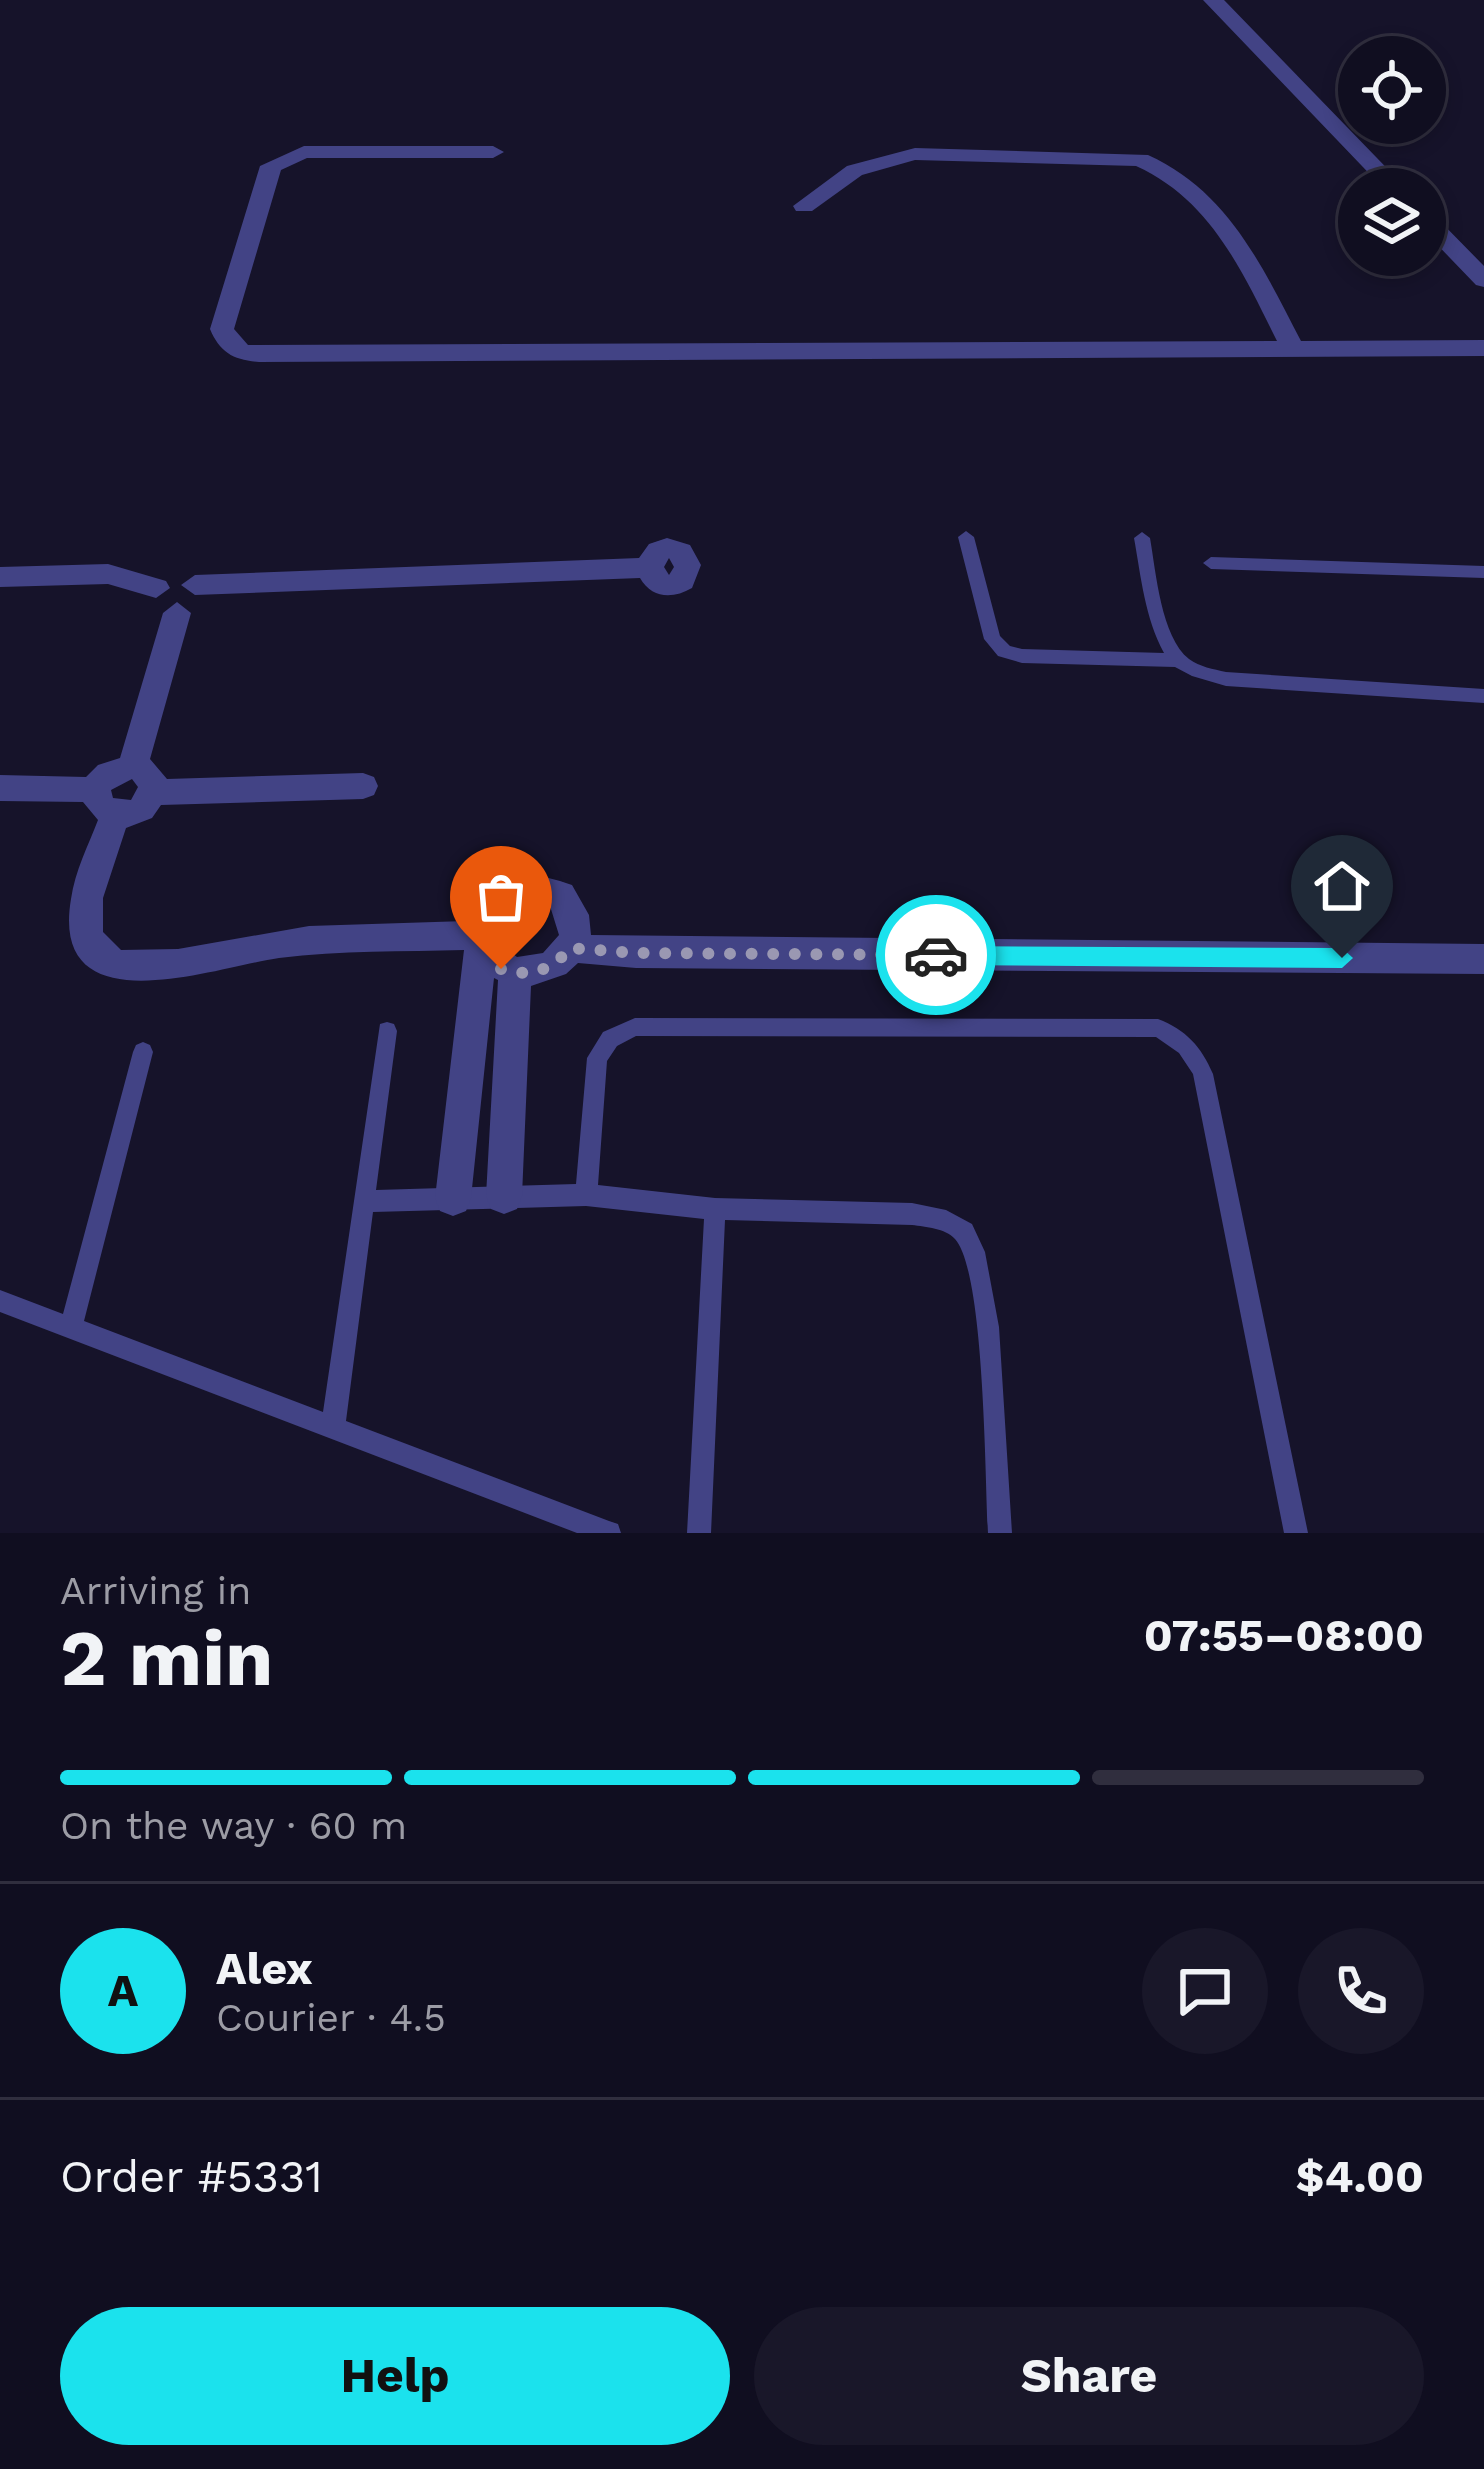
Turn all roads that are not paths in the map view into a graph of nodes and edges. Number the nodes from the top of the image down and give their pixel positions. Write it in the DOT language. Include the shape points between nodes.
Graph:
graph roads {
  1 [pos="1213,0"];
  2 [pos="494,152"];
  3 [pos="1376,168"];
  4 [pos="803,206"];
  5 [pos="1446,241"];
  6 [pos="1484,280"];
  7 [pos="1484,349"];
  8 [pos="1294,351"];
  9 [pos="966,537"];
  10 [pos="1142,538"];
  11 [pos="1211,562"];
  12 [pos="647,568"];
  13 [pos="1484,572"];
  14 [pos="0,577"];
  15 [pos="195,585"];
  16 [pos="156,588"];
  17 [pos="177,613"];
  18 [pos="1177,660"];
  19 [pos="1484,696"];
  20 [pos="133,766"];
  21 [pos="364,786"];
  22 [pos="0,788"];
  23 [pos="153,792"];
  24 [pos="105,802"];
  25 [pos="479,942"];
  26 [pos="570,948"];
  27 [pos="1484,959"];
  28 [pos="514,973"];
  29 [pos="387,1031"];
  30 [pos="143,1052"];
  31 [pos="586,1195"];
  32 [pos="504,1196"];
  33 [pos="453,1198"];
  34 [pos="367,1201"];
  35 [pos="715,1209"];
  36 [pos="0,1300"];
  37 [pos="71,1326"];
  38 [pos="333,1428"];
  39 [pos="609,1533"];
  40 [pos="699,1533"];
  41 [pos="1000,1533"];
  42 [pos="1296,1533"];
  1 -- 3 [label="street"];
  2 -- 8 [label="street" via="304,152 277,160 222,329 226,341 259,354"];
  4 -- 8 [label="street" via="836,177 914,154 1164,167 1208,206 1243,254"];
  5 -- 6 [label="street"];
  7 -- 8 [label="street"];
  9 -- 18 [label="lane" via="992,639 1004,650"];
  10 -- 18 [label="lane" via="1157,613"];
  11 -- 13 [label="lane"];
  12 -- 15 [label="street"];
  14 -- 16 [label="street" via="108,574"];
  15 -- 16 [label="street" via="177,579"];
  15 -- 17 [label="street" via="196,601"];
  16 -- 17 [label="street" via="156,611"];
  17 -- 20 [label="street"];
  18 -- 19 [label="lane" via="1226,679"];
  20 -- 23 [label="street" via="154,780"];
  20 -- 24 [label="street" via="104,778"];
  21 -- 23 [label="street"];
  22 -- 24 [label="street"];
  23 -- 24 [label="street" via="131,812"];
  24 -- 25 [label="street" via="86,928 94,951 112,963 180,965 311,940"];
  25 -- 26 [label="street" via="480,921 500,896 531,886 571,906"];
  25 -- 28 [label="street"];
  25 -- 33 [label="street"];
  26 -- 27 [label="street"];
  26 -- 28 [label="street" via="546,969"];
  28 -- 32 [label="street"];
  29 -- 34 [label="lane"];
  30 -- 37 [label="lane"];
  31 -- 32 [label="lane"];
  31 -- 35 [label="lane"];
  31 -- 42 [label="lane" via="597,1058 610,1039 635,1027 1158,1028 1194,1053 1203,1074"];
  32 -- 33 [label="lane"];
  33 -- 34 [label="lane"];
  34 -- 38 [label="lane"];
  35 -- 40 [label="lane"];
  35 -- 41 [label="lane" via="912,1214 944,1219 965,1233 984,1280"];
  36 -- 37 [label="lane"];
  37 -- 38 [label="lane"];
  38 -- 39 [label="lane"];
}
